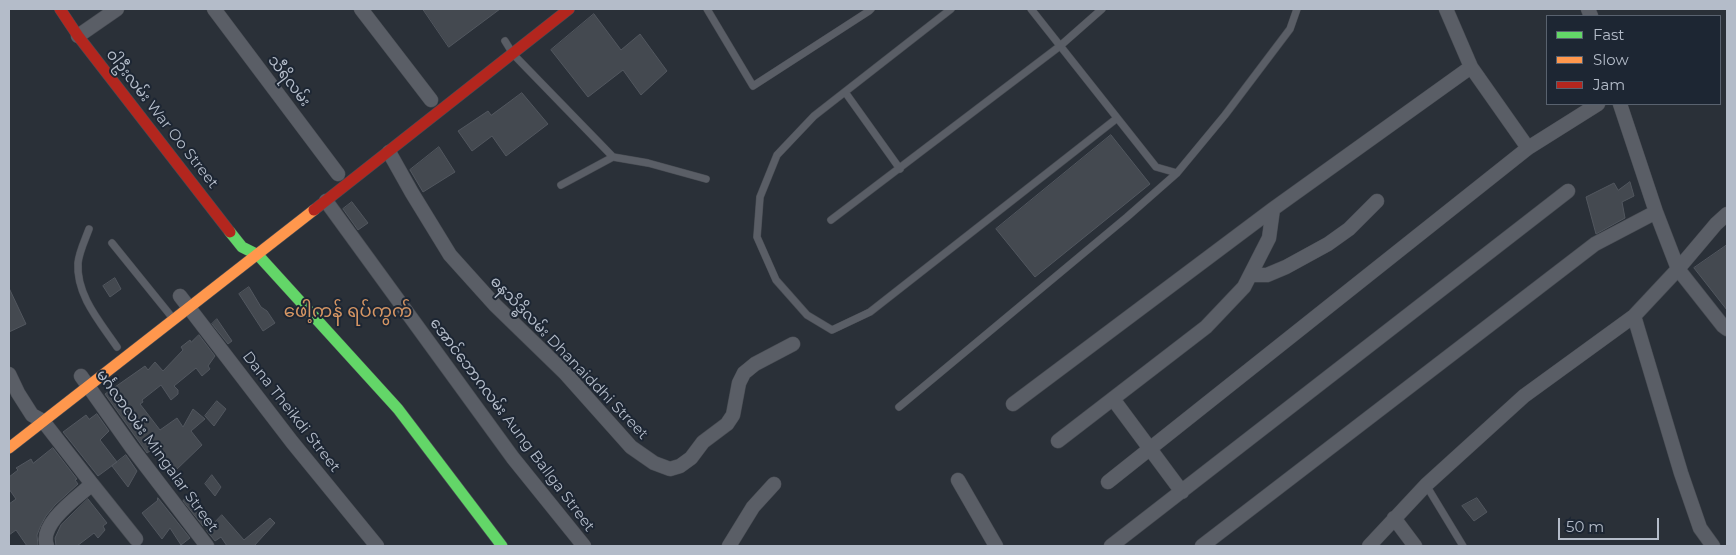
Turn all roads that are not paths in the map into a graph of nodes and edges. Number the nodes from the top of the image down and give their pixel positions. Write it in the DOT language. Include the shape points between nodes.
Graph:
graph roads {
  1 [pos="60,9"];
  2 [pos="117,9"];
  3 [pos="214,9"];
  4 [pos="361,9"];
  5 [pos="569,9"];
  6 [pos="707,9"];
  7 [pos="871,9"];
  8 [pos="951,9"];
  9 [pos="1031,9"];
  10 [pos="1102,9"];
  11 [pos="1297,9"];
  12 [pos="1446,9"];
  13 [pos="78,36"];
  14 [pos="505,41"];
  15 [pos="1060,46"];
  16 [pos="514,54"];
  17 [pos="1471,67"];
  18 [pos="845,92"];
  19 [pos="431,100"];
  20 [pos="1596,105"];
  21 [pos="1620,105"];
  22 [pos="1116,118"];
  23 [pos="1528,148"];
  24 [pos="389,152"];
  25 [pos="613,158"];
  26 [pos="900,168"];
  27 [pos="1177,173"];
  28 [pos="338,174"];
  29 [pos="706,179"];
  30 [pos="561,186"];
  31 [pos="1568,191"];
  32 [pos="326,201"];
  33 [pos="1377,202"];
  34 [pos="1273,209"];
  35 [pos="1656,212"];
  36 [pos="1727,214"];
  37 [pos="831,220"];
  38 [pos="89,229"];
  39 [pos="254,239"];
  40 [pos="112,243"];
  41 [pos="238,251"];
  42 [pos="258,255"];
  43 [pos="1678,270"];
  44 [pos="1250,274"];
  45 [pos="184,293"];
  46 [pos="189,308"];
  47 [pos="162,311"];
  48 [pos="1634,316"];
  49 [pos="174,320"];
  50 [pos="1727,329"];
  51 [pos="792,344"];
  52 [pos="117,347"];
  53 [pos="125,358"];
  54 [pos="9,374"];
  55 [pos="83,378"];
  56 [pos="1113,399"];
  57 [pos="1013,404"];
  58 [pos="899,408"];
  59 [pos="36,416"];
  60 [pos="1058,441"];
  61 [pos="9,448"];
  62 [pos="1150,449"];
  63 [pos="958,480"];
  64 [pos="1108,482"];
  65 [pos="92,484"];
  66 [pos="774,484"];
  67 [pos="1426,486"];
  68 [pos="1182,492"];
  69 [pos="1394,518"];
  70 [pos="136,538"];
  71 [pos="47,546"];
  72 [pos="207,546"];
  73 [pos="377,546"];
  74 [pos="502,546"];
  75 [pos="584,546"];
  76 [pos="728,546"];
  77 [pos="996,546"];
  78 [pos="1112,546"];
  79 [pos="1202,546"];
  80 [pos="1369,546"];
  81 [pos="1415,546"];
  82 [pos="1462,546"];
  83 [pos="1713,546"];
  1 -- 13 [label="main road, ဝါဦးလမ်း War Oo Street"];
  2 -- 13 [label="street"];
  3 -- 28 [label="street, သီရိလမ်း"];
  4 -- 19 [label="street"];
  5 -- 16 [label="main road"];
  6 -- 7 [label="lane" via="753,86"];
  8 -- 18 [label="lane"];
  9 -- 15 [label="lane"];
  10 -- 15 [label="lane"];
  11 -- 27 [label="lane" via="1290,28"];
  12 -- 17 [label="street"];
  13 -- 41 [label="main road, ဝါဦးလမ်း War Oo Street"];
  14 -- 16 [label="lane"];
  15 -- 22 [label="lane"];
  15 -- 26 [label="lane"];
  16 -- 24 [label="main road"];
  16 -- 25 [label="lane"];
  17 -- 23 [label="street"];
  17 -- 34 [label="street"];
  18 -- 22 [label="lane" via="814,116 777,156 760,197 757,237 776,280 807,315 832,330 870,312"];
  18 -- 26 [label="lane"];
  20 -- 23 [label="street"];
  21 -- 35 [label="street"];
  22 -- 27 [label="lane" via="1156,167"];
  23 -- 62 [label="street"];
  24 -- 32 [label="main road"];
  24 -- 51 [label="street, ဓနသိဒ္ဓိလမ်း Dhanaiddhi Street" via="450,256 565,373 631,447 654,463 670,469 691,458 703,442 727,424 733,415 744,373"];
  25 -- 29 [label="lane" via="648,163"];
  25 -- 30 [label="lane"];
  26 -- 37 [label="lane"];
  27 -- 58 [label="lane"];
  31 -- 68 [label="street"];
  32 -- 42 [label="main road"];
  32 -- 75 [label="street, အောင်ဘောဂလမ်း Aung Ballga Street" via="513,458"];
  33 -- 44 [label="street" via="1328,244 1267,275"];
  34 -- 44 [label="street" via="1269,238"];
  34 -- 57 [label="street"];
  35 -- 43 [label="street"];
  35 -- 79 [label="street" via="1596,244"];
  36 -- 43 [label="street"];
  38 -- 52 [label="lane" via="78,262 80,284 89,305"];
  39 -- 41 [label="main road"];
  40 -- 47 [label="lane"];
  41 -- 42 [label="main road"];
  42 -- 46 [label="main road"];
  42 -- 74 [label="main road" via="398,409"];
  43 -- 48 [label="street"];
  43 -- 50 [label="street"];
  44 -- 56 [label="street" via="1244,287 1206,328"];
  45 -- 46 [label="street, Dana Theikdi Street"];
  45 -- 47 [label="main road"];
  46 -- 49 [label="main road"];
  46 -- 73 [label="street, Dana Theikdi Street"];
  47 -- 49 [label="lane"];
  48 -- 67 [label="street" via="1524,396"];
  48 -- 83 [label="street" via="1681,473 1700,528"];
  49 -- 53 [label="main road"];
  52 -- 53 [label="main road"];
  53 -- 55 [label="main road"];
  54 -- 59 [label="street" via="18,393"];
  55 -- 59 [label="main road"];
  55 -- 72 [label="street, မင်္ဂလာလမ်း Mingalar Street"];
  56 -- 60 [label="street"];
  56 -- 62 [label="street"];
  59 -- 61 [label="main road"];
  59 -- 65 [label="street"];
  62 -- 64 [label="street"];
  62 -- 68 [label="street"];
  63 -- 77 [label="street"];
  65 -- 70 [label="street"];
  65 -- 71 [label="street" via="54,518 46,535"];
  66 -- 76 [label="street" via="753,507"];
  67 -- 69 [label="street"];
  67 -- 82 [label="lane"];
  68 -- 78 [label="street"];
  69 -- 80 [label="street"];
  69 -- 81 [label="street"];
}
